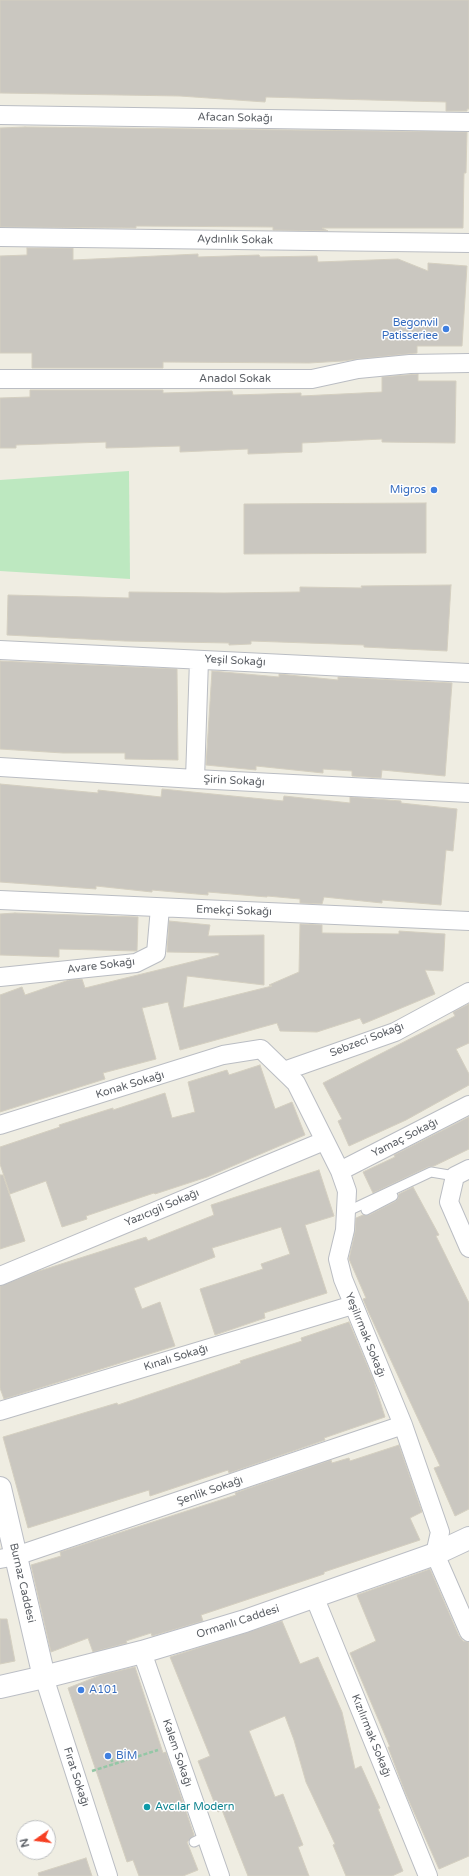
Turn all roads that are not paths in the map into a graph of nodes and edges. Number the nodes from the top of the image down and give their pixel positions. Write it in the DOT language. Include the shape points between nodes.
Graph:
graph roads {
  1 [pos="0,115"];
  2 [pos="469,122"];
  3 [pos="0,237"];
  4 [pos="469,243"];
  5 [pos="469,363"];
  6 [pos="0,379"];
  7 [pos="0,650"];
  8 [pos="199,660"];
  9 [pos="469,673"];
  10 [pos="0,767"];
  11 [pos="195,779"];
  12 [pos="469,793"];
  13 [pos="0,900"];
  14 [pos="160,908"];
  15 [pos="469,921"];
  16 [pos="0,977"];
  17 [pos="469,992"];
  18 [pos="261,1049"];
  19 [pos="284,1071"];
  20 [pos="469,1105"];
  21 [pos="0,1125"];
  22 [pos="324,1141"];
  23 [pos="340,1171"];
  24 [pos="462,1173"];
  25 [pos="421,1182"];
  26 [pos="366,1210"];
  27 [pos="346,1212"];
  28 [pos="469,1248"];
  29 [pos="0,1276"];
  30 [pos="353,1305"];
  31 [pos="0,1412"];
  32 [pos="403,1425"];
  33 [pos="0,1488"];
  34 [pos="469,1538"];
  35 [pos="435,1554"];
  36 [pos="8,1558"];
  37 [pos="314,1596"];
  38 [pos="469,1632"];
  39 [pos="142,1652"];
  40 [pos="44,1677"];
  41 [pos="0,1687"];
  42 [pos="108,1876"];
  43 [pos="220,1876"];
  44 [pos="428,1876"];
  1 -- 2 [label="street, Afacan Sokağı"];
  3 -- 4 [label="street, Aydınlık Sokak"];
  5 -- 6 [label="street, Anadol Sokak" via="410,364 358,369 312,379"];
  7 -- 8 [label="street, Yeşil Sokağı"];
  8 -- 9 [label="street, Yeşil Sokağı"];
  8 -- 11 [label="street"];
  10 -- 11 [label="street, Şirin Sokağı"];
  11 -- 12 [label="street, Şirin Sokağı"];
  13 -- 14 [label="street, Emekçi Sokağı"];
  14 -- 15 [label="street, Emekçi Sokağı"];
  14 -- 16 [label="street, Avare Sokağı" via="156,953 136,963"];
  17 -- 19 [label="street, Sebzeci Sokağı" via="396,1032"];
  18 -- 19 [label="street, Yeşilırmak Sokağı"];
  18 -- 21 [label="street, Konak Sokağı" via="223,1056"];
  19 -- 22 [label="street, Yeşilırmak Sokağı" via="296,1083"];
  20 -- 23 [label="street, Yamaç Sokağı"];
  22 -- 23 [label="street, Yeşilırmak Sokağı"];
  22 -- 29 [label="street, Yazıcıgil Sokağı"];
  23 -- 27 [label="street, Yeşilırmak Sokağı" via="347,1191"];
  24 -- 27 [label="lane" via="431,1172"];
  24 -- 28 [label="street" via="449,1202"];
  25 -- 26 [label="lane"];
  27 -- 30 [label="street, Yeşilırmak Sokağı" via="345,1230 338,1259"];
  30 -- 31 [label="street, Kınalı Sokağı"];
  30 -- 32 [label="street, Yeşilırmak Sokağı"];
  32 -- 35 [label="street, Yeşilırmak Sokağı" via="440,1532"];
  32 -- 36 [label="street, Şenlik Sokağı"];
  33 -- 36 [label="main road, Burnaz Caddesi"];
  34 -- 35 [label="main road, Ormanlı Caddesi"];
  35 -- 37 [label="main road, Ormanlı Caddesi"];
  35 -- 38 [label="street"];
  36 -- 40 [label="main road, Burnaz Caddesi"];
  37 -- 39 [label="main road, Ormanlı Caddesi" via="245,1621"];
  37 -- 44 [label="street, Kızılırmak Sokağı"];
  39 -- 40 [label="main road, Ormanlı Caddesi"];
  39 -- 43 [label="street, Kalem Sokağı" via="174,1744 200,1839"];
  40 -- 41 [label="main road, Ormanlı Caddesi"];
  40 -- 42 [label="street, Fırat Sokağı"];
}
